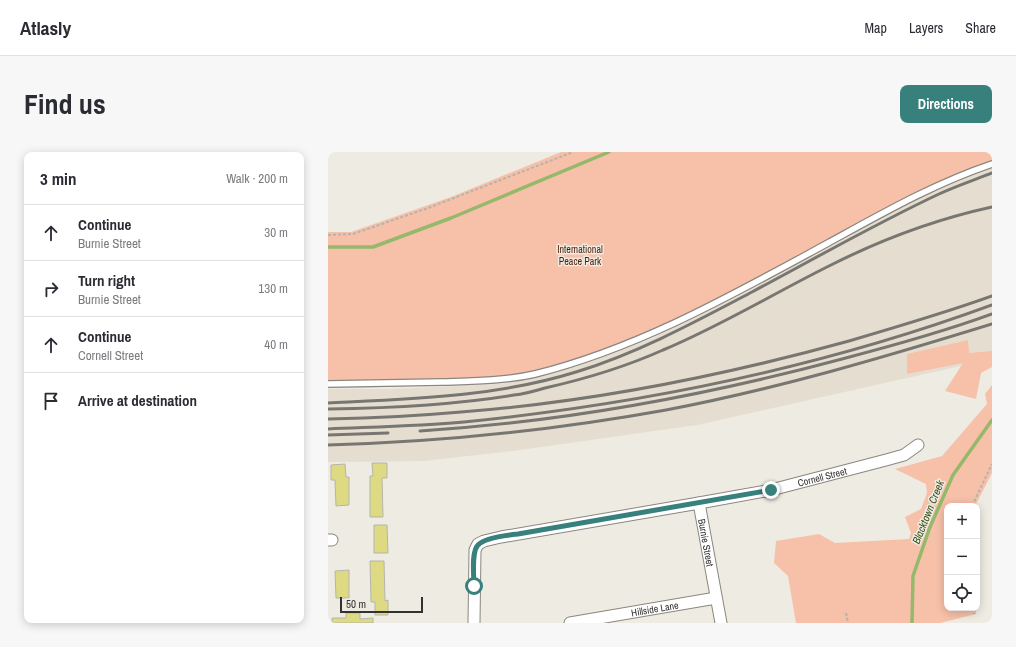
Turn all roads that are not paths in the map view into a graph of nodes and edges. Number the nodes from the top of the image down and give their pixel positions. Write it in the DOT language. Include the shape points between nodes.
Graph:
graph roads {
  1 [pos="992,164"];
  2 [pos="328,384"];
  3 [pos="918,446"];
  4 [pos="699,503"];
  5 [pos="716,598"];
  6 [pos="474,623"];
  7 [pos="570,623"];
  8 [pos="720,623"];
  1 -- 2 [label="lane" via="964,173 880,214 680,321 621,347 582,360 534,374 501,380"];
  3 -- 4 [label="street, Cornell Street" via="904,455 857,468 771,490"];
  4 -- 5 [label="street, Burnie Street"];
  4 -- 6 [label="street" via="518,534 478,544 474,555"];
  5 -- 7 [label="street, Hillside Lane"];
  5 -- 8 [label="street, Burnie Street"];
}
